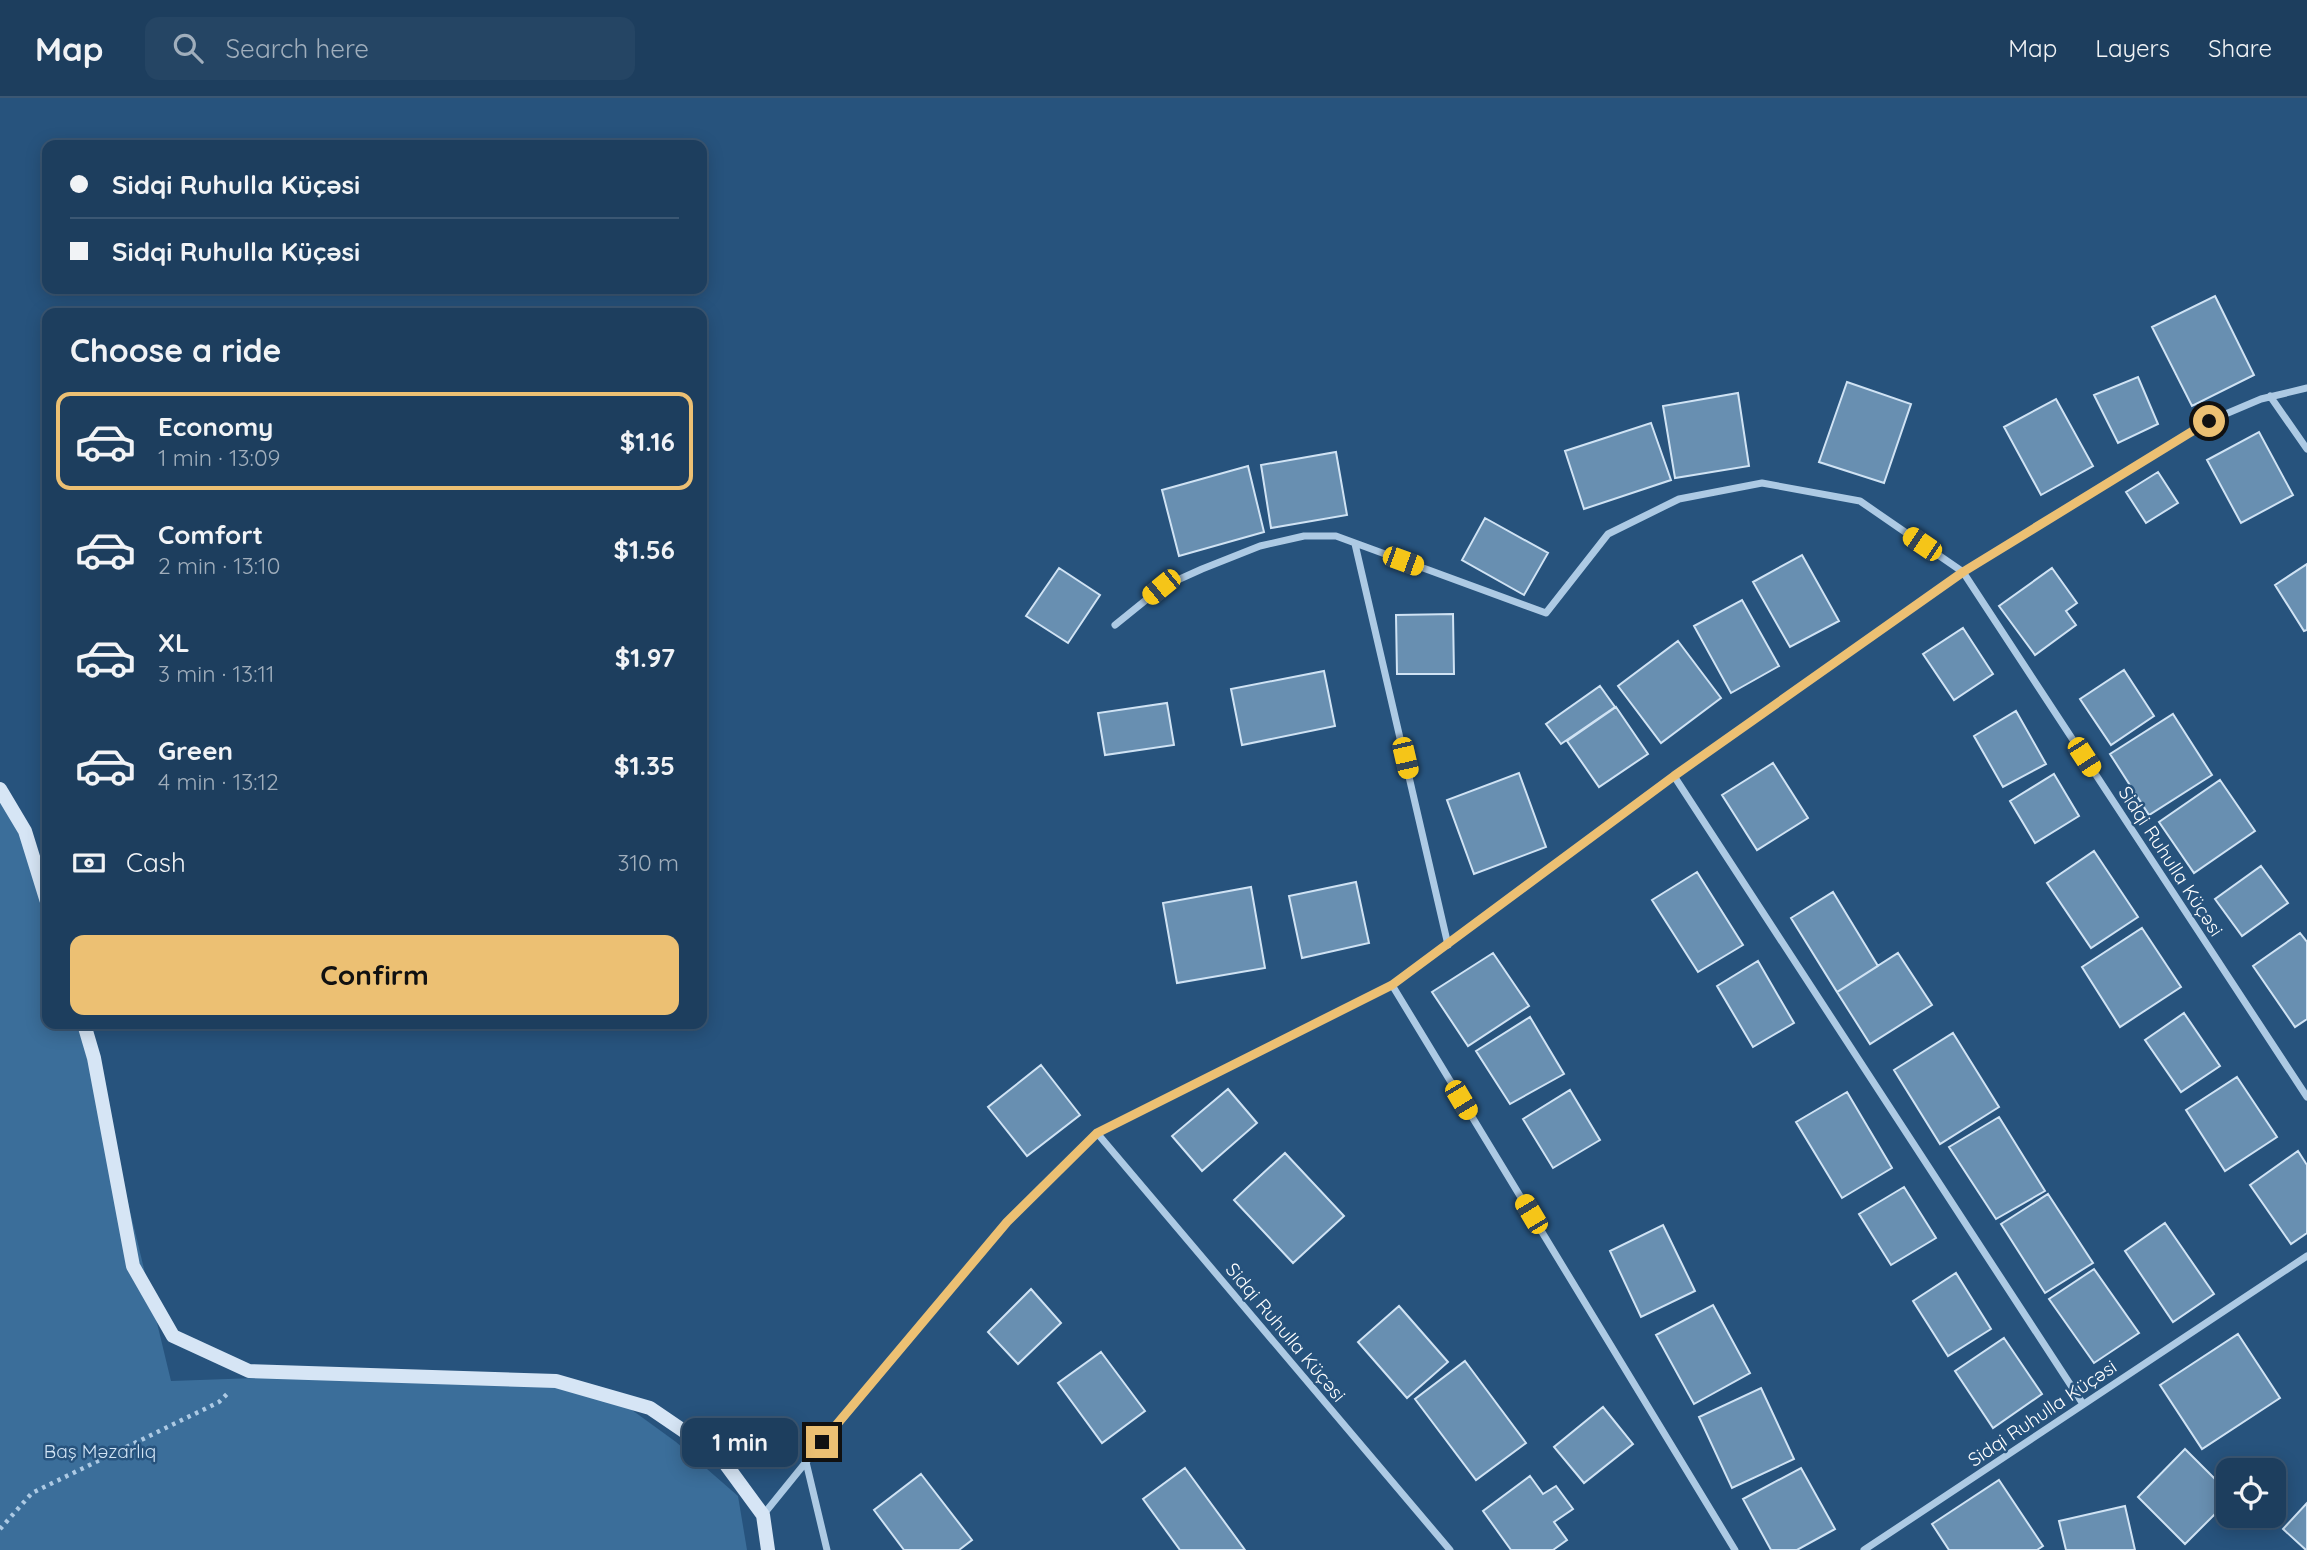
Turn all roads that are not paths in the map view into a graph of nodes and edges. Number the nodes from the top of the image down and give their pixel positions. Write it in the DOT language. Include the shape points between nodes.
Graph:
graph roads {
  1 [pos="2307,388"];
  2 [pos="2270,396"];
  3 [pos="2307,449"];
  4 [pos="1355,544"];
  5 [pos="1963,572"];
  6 [pos="1115,625"];
  7 [pos="1674,776"];
  8 [pos="0,789"];
  9 [pos="42,885"];
  10 [pos="1448,944"];
  11 [pos="1392,985"];
  12 [pos="85,1029"];
  13 [pos="2307,1097"];
  14 [pos="1097,1133"];
  15 [pos="2307,1256"];
  16 [pos="2083,1404"];
  17 [pos="806,1462"];
  18 [pos="763,1515"];
  19 [pos="768,1550"];
  20 [pos="827,1550"];
  21 [pos="1450,1550"];
  22 [pos="1735,1550"];
  23 [pos="1864,1550"];
  1 -- 2 [label="street"];
  2 -- 3 [label="street"];
  2 -- 5 [label="street" via="2209,421"];
  4 -- 5 [label="street" via="1546,613 1608,534 1679,499 1762,483 1860,501"];
  4 -- 6 [label="street" via="1336,536 1304,536 1260,546 1161,587"];
  4 -- 10 [label="street"];
  5 -- 7 [label="street"];
  5 -- 13 [label="street, Sidqi Ruhulla Küçəsi"];
  7 -- 10 [label="street"];
  7 -- 16 [label="street"];
  8 -- 9 [label="street" via="26,831"];
  10 -- 11 [label="street"];
  11 -- 14 [label="street"];
  11 -- 22 [label="street"];
  12 -- 18 [label="street" via="133,1266 173,1336 249,1371 556,1381 650,1408 719,1455"];
  14 -- 17 [label="street" via="1007,1222"];
  14 -- 21 [label="street, Sidqi Ruhulla Küçəsi"];
  15 -- 16 [label="street, Sidqi Ruhulla Küçəsi"];
  16 -- 23 [label="street, Sidqi Ruhulla Küçəsi"];
  17 -- 18 [label="street"];
  17 -- 20 [label="street"];
  18 -- 19 [label="street"];
}
